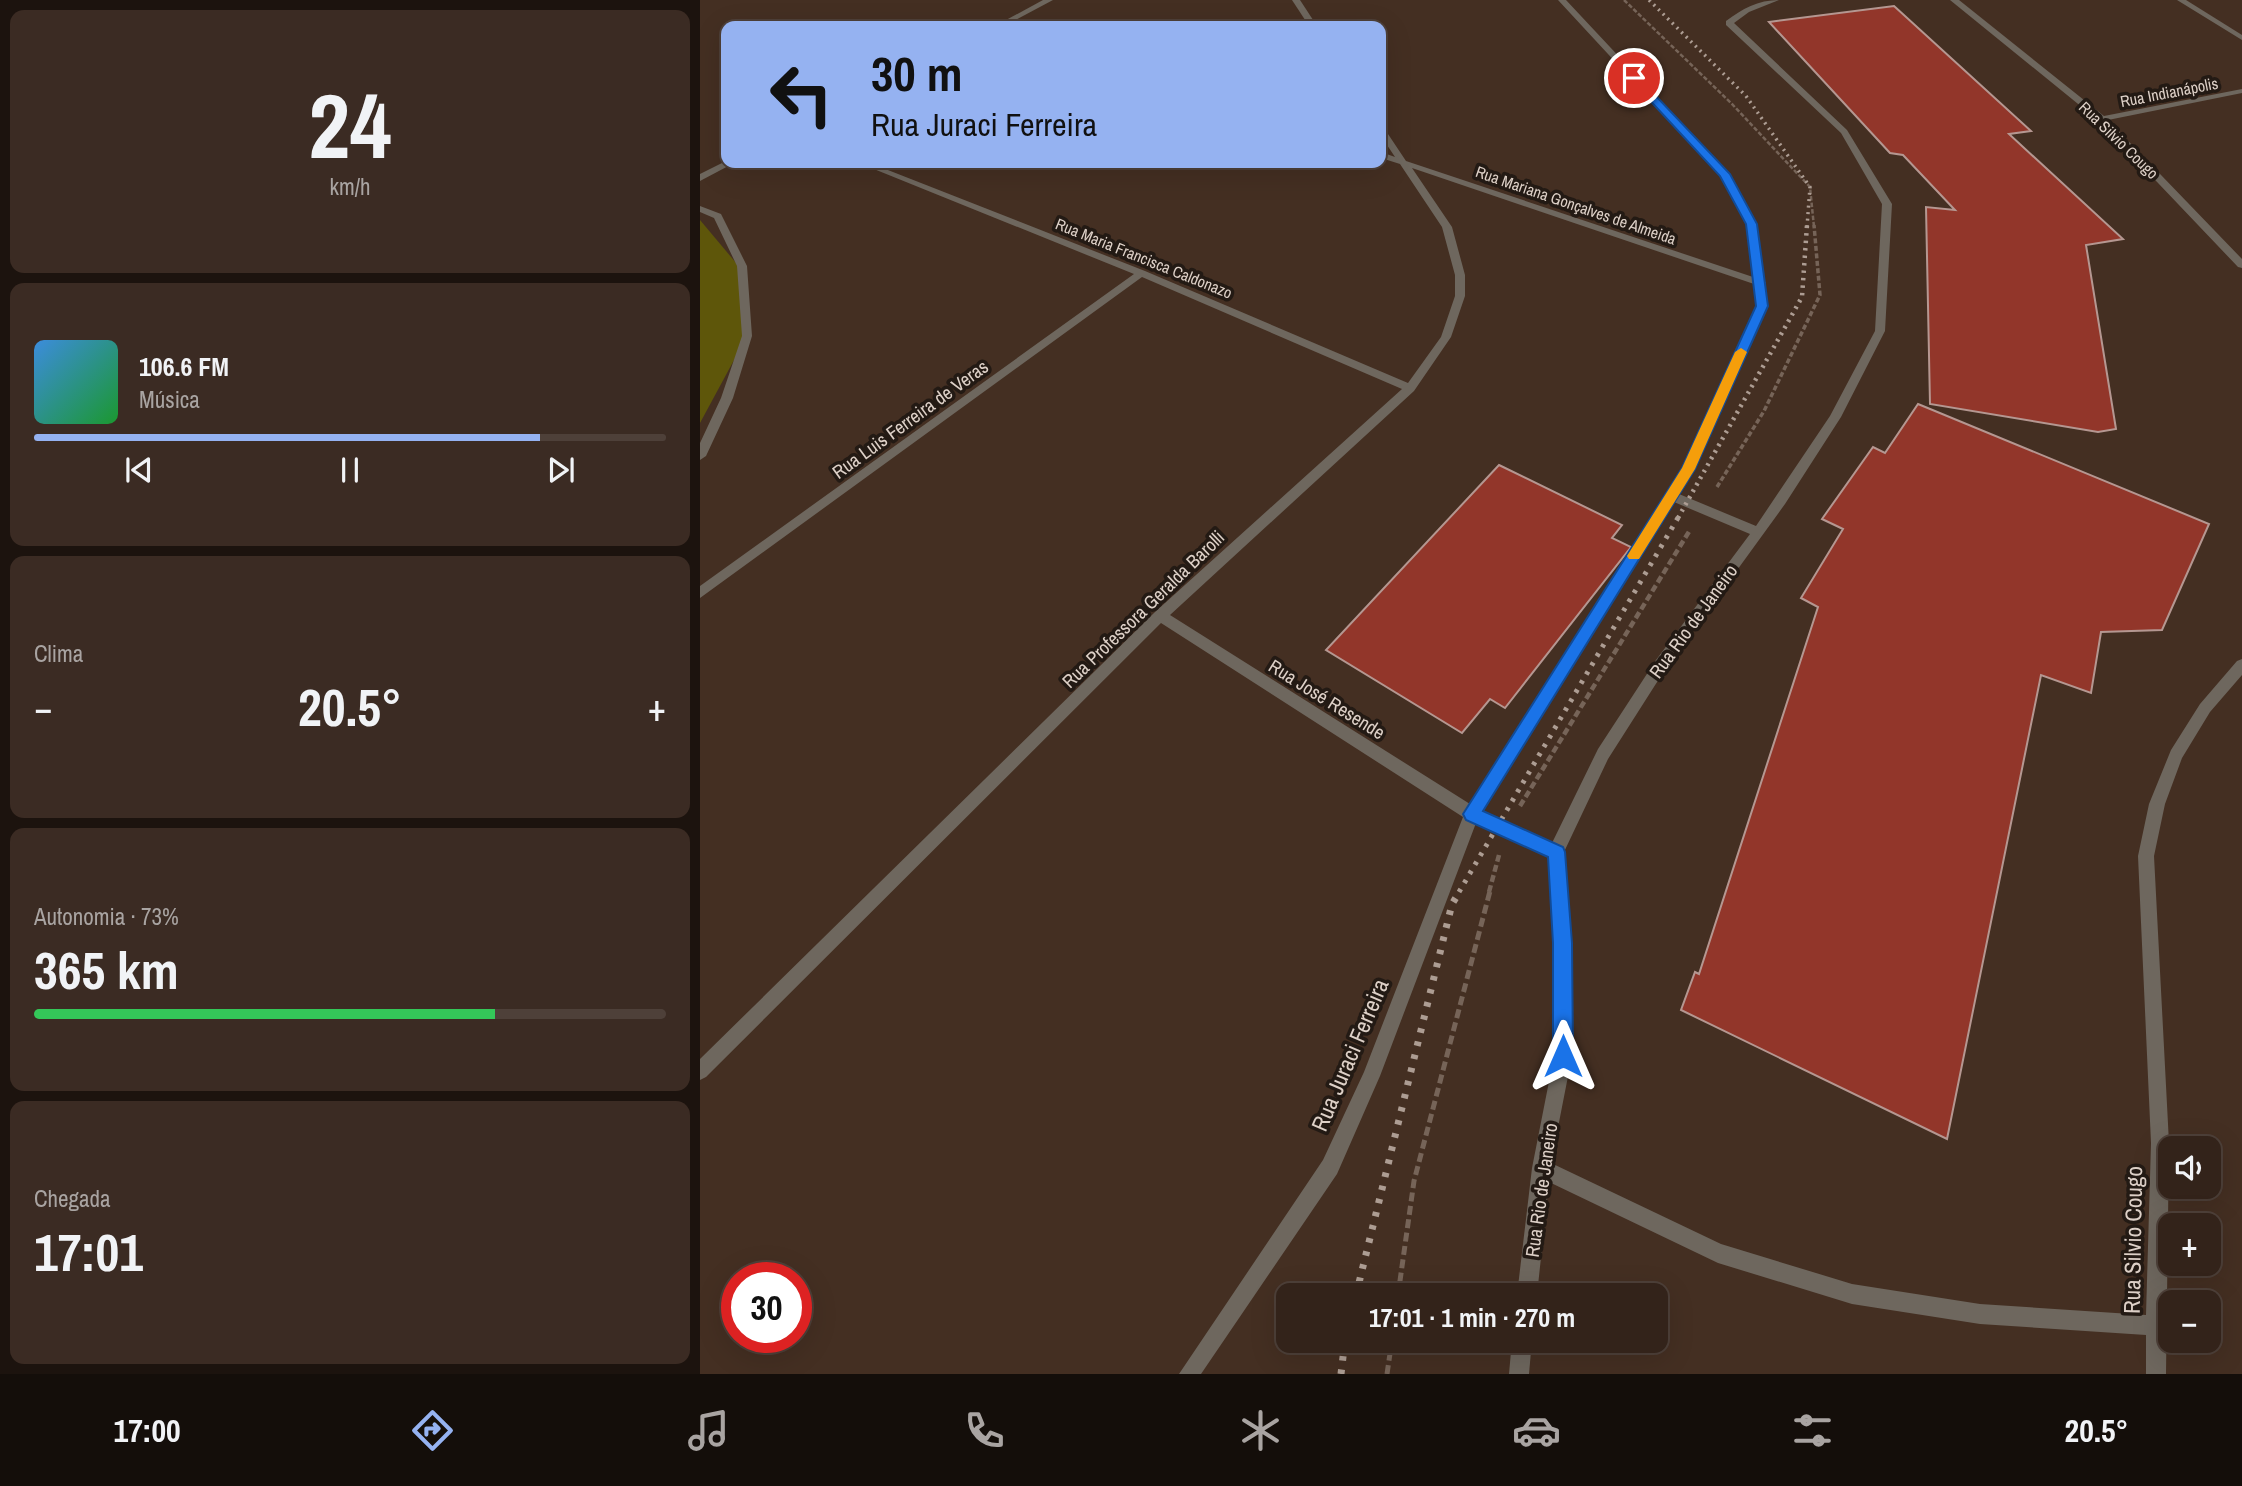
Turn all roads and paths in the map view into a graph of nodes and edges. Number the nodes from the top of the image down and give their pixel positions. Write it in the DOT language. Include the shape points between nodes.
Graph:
graph roads {
  1 [pos="1049,0"];
  2 [pos="1296,0"];
  3 [pos="1562,0"];
  4 [pos="1775,0"];
  5 [pos="1954,0"];
  6 [pos="2181,0"];
  7 [pos="1009,21"];
  8 [pos="1310,21"];
  9 [pos="2242,38"];
  10 [pos="2242,91"];
  11 [pos="2102,119"];
  12 [pos="1386,138"];
  13 [pos="1386,157"];
  14 [pos="1403,163"];
  15 [pos="721,167"];
  16 [pos="876,168"];
  17 [pos="700,178"];
  18 [pos="700,209"];
  19 [pos="2242,265"];
  20 [pos="1141,273"];
  21 [pos="1761,284"];
  22 [pos="1410,388"];
  23 [pos="700,456"];
  24 [pos="1671,496"];
  25 [pos="1758,532"];
  26 [pos="700,593"];
  27 [pos="1160,616"];
  28 [pos="2242,665"];
  29 [pos="1472,814"];
  30 [pos="1556,852"];
  31 [pos="700,1071"];
  32 [pos="1541,1168"];
  33 [pos="1528,1283"];
  34 [pos="2156,1326"];
  35 [pos="1390,1353"];
  36 [pos="1520,1353"];
  37 [pos="1189,1374"];
  38 [pos="1388,1374"];
  39 [pos="1518,1374"];
  40 [pos="2156,1374"];
  1 -- 7 [label="street"];
  2 -- 8 [label="street"];
  3 -- 21 [label="street, Rua Juraci Ferreira" via="1724,174 1751,224"];
  4 -- 25 [label="street, Rua Rio de Janeiro" via="1746,10 1729,23 1844,132 1887,204 1880,331 1835,417"];
  5 -- 11 [label="street, Rua Silvio Cougo"];
  6 -- 9 [label="street"];
  10 -- 11 [label="street, Rua Indianápolis"];
  11 -- 19 [label="street, Rua Silvio Cougo"];
  12 -- 14 [label="street, Rua Professora Geralda Barolli"];
  13 -- 14 [label="street, Rua Mariana Gonçalves de Almeida"];
  14 -- 21 [label="street, Rua Mariana Gonçalves de Almeida"];
  14 -- 22 [label="street, Rua Professora Geralda Barolli" via="1447,227 1461,275 1460,296 1446,337"];
  15 -- 17 [label="street"];
  16 -- 20 [label="street, Rua Maria Francisca Caldonazo"];
  18 -- 23 [label="street" via="718,216 742,266 747,336 727,398"];
  20 -- 22 [label="street, Rua Maria Francisca Caldonazo"];
  20 -- 26 [label="street, Rua Luis Ferreira de Veras"];
  21 -- 24 [label="street, Rua Juraci Ferreira" via="1762,306 1688,469"];
  22 -- 27 [label="street, Rua Professora Geralda Barolli"];
  24 -- 25 [label="street"];
  24 -- 29 [label="street, Rua Juraci Ferreira"];
  25 -- 30 [label="street, Rua Rio de Janeiro" via="1661,664 1603,754"];
  27 -- 29 [label="street, Rua José Resende"];
  27 -- 31 [label="street, Rua Professora Geralda Barolli"];
  28 -- 34 [label="street, Rua Silvio Cougo" via="2205,708 2176,755 2157,804 2146,856 2160,1143"];
  29 -- 30 [label="street"];
  29 -- 37 [label="street, Rua Juraci Ferreira" via="1371,1076 1329,1167"];
  30 -- 32 [label="street, Rua Rio de Janeiro" via="1563,943 1563,1056"];
  32 -- 33 [label="street, Rua Rio de Janeiro"];
  32 -- 34 [label="street, Rua Silvio Cougo" via="1718,1253 1852,1294 1980,1314"];
  34 -- 40 [label="street"];
  35 -- 38 [label="path"];
  36 -- 39 [label="street"];
}
